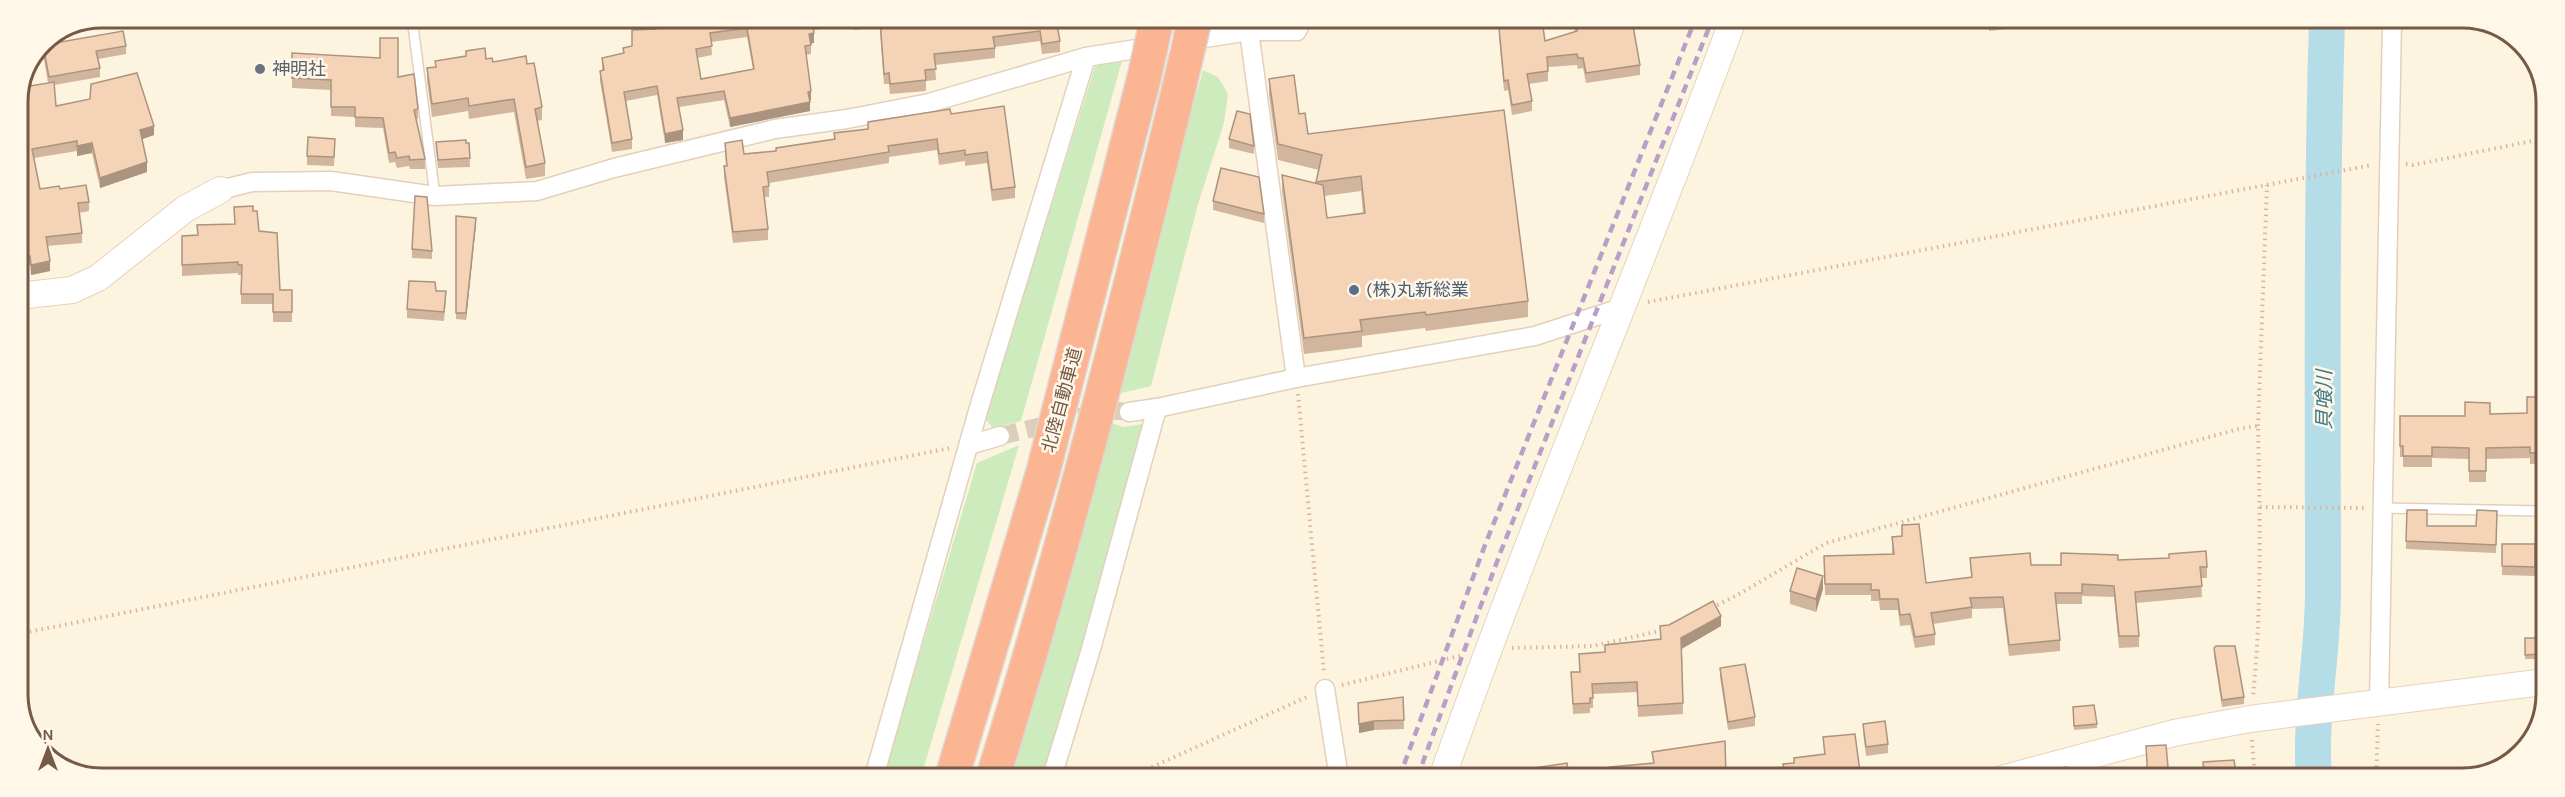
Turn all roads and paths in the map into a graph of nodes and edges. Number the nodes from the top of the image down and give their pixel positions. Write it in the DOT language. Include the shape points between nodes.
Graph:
graph roads {
  1 [pos="413,28"];
  2 [pos="1155,28"];
  3 [pos="1193,28"];
  4 [pos="1299,28"];
  5 [pos="1730,28"];
  6 [pos="2392,28"];
  7 [pos="1249,31"];
  8 [pos="1086,57"];
  9 [pos="2536,140"];
  10 [pos="2382,163"];
  11 [pos="2268,185"];
  12 [pos="220,190"];
  13 [pos="435,196"];
  14 [pos="29,295"];
  15 [pos="1624,307"];
  16 [pos="1296,378"];
  17 [pos="1157,408"];
  18 [pos="1129,412"];
  19 [pos="2258,426"];
  20 [pos="1000,436"];
  21 [pos="969,445"];
  22 [pos="2260,507"];
  23 [pos="2378,508"];
  24 [pos="2536,511"];
  25 [pos="1711,608"];
  26 [pos="1670,629"];
  27 [pos="29,632"];
  28 [pos="1488,649"];
  29 [pos="2536,683"];
  30 [pos="1325,689"];
  31 [pos="2373,703"];
  32 [pos="2256,719"];
  33 [pos="877,768"];
  34 [pos="955,768"];
  35 [pos="996,768"];
  36 [pos="1055,768"];
  37 [pos="1150,768"];
  38 [pos="1337,768"];
  39 [pos="1446,768"];
  40 [pos="2043,768"];
  41 [pos="2255,768"];
  42 [pos="2376,768"];
  1 -- 13 [label="lane"];
  2 -- 34 [label="highway, 北陸自動車道, bridge" via="1044,472"];
  3 -- 35 [label="highway, 北陸自動車道, bridge" via="1080,480"];
  4 -- 7 [label="street"];
  5 -- 15 [label="street"];
  6 -- 10 [label="street"];
  7 -- 8 [label="street"];
  7 -- 16 [label="street"];
  8 -- 13 [label="street" via="929,103 847,120 775,129 537,191"];
  8 -- 21 [label="street"];
  9 -- 10 [label="path" via="2413,165"];
  10 -- 11 [label="path"];
  10 -- 23 [label="street"];
  11 -- 15 [label="path"];
  11 -- 19 [label="path"];
  12 -- 13 [label="street" via="252,182 331,182"];
  12 -- 14 [label="street" via="185,209 98,278 72,290"];
  15 -- 16 [label="street" via="1535,336"];
  15 -- 28 [label="street"];
  16 -- 17 [label="street"];
  16 -- 30 [label="path"];
  17 -- 18 [label="street"];
  17 -- 36 [label="street"];
  19 -- 22 [label="path"];
  19 -- 25 [label="path" via="1826,543"];
  20 -- 21 [label="street"];
  21 -- 27 [label="path"];
  21 -- 33 [label="street"];
  22 -- 23 [label="path"];
  22 -- 32 [label="path"];
  23 -- 24 [label="lane"];
  23 -- 31 [label="street"];
  26 -- 28 [label="path" via="1593,646"];
  28 -- 30 [label="path"];
  28 -- 39 [label="street"];
  29 -- 31 [label="street"];
  30 -- 37 [label="path"];
  30 -- 38 [label="street"];
  31 -- 32 [label="street"];
  31 -- 42 [label="path"];
  32 -- 40 [label="street" via="2174,733"];
  32 -- 41 [label="path"];
}
